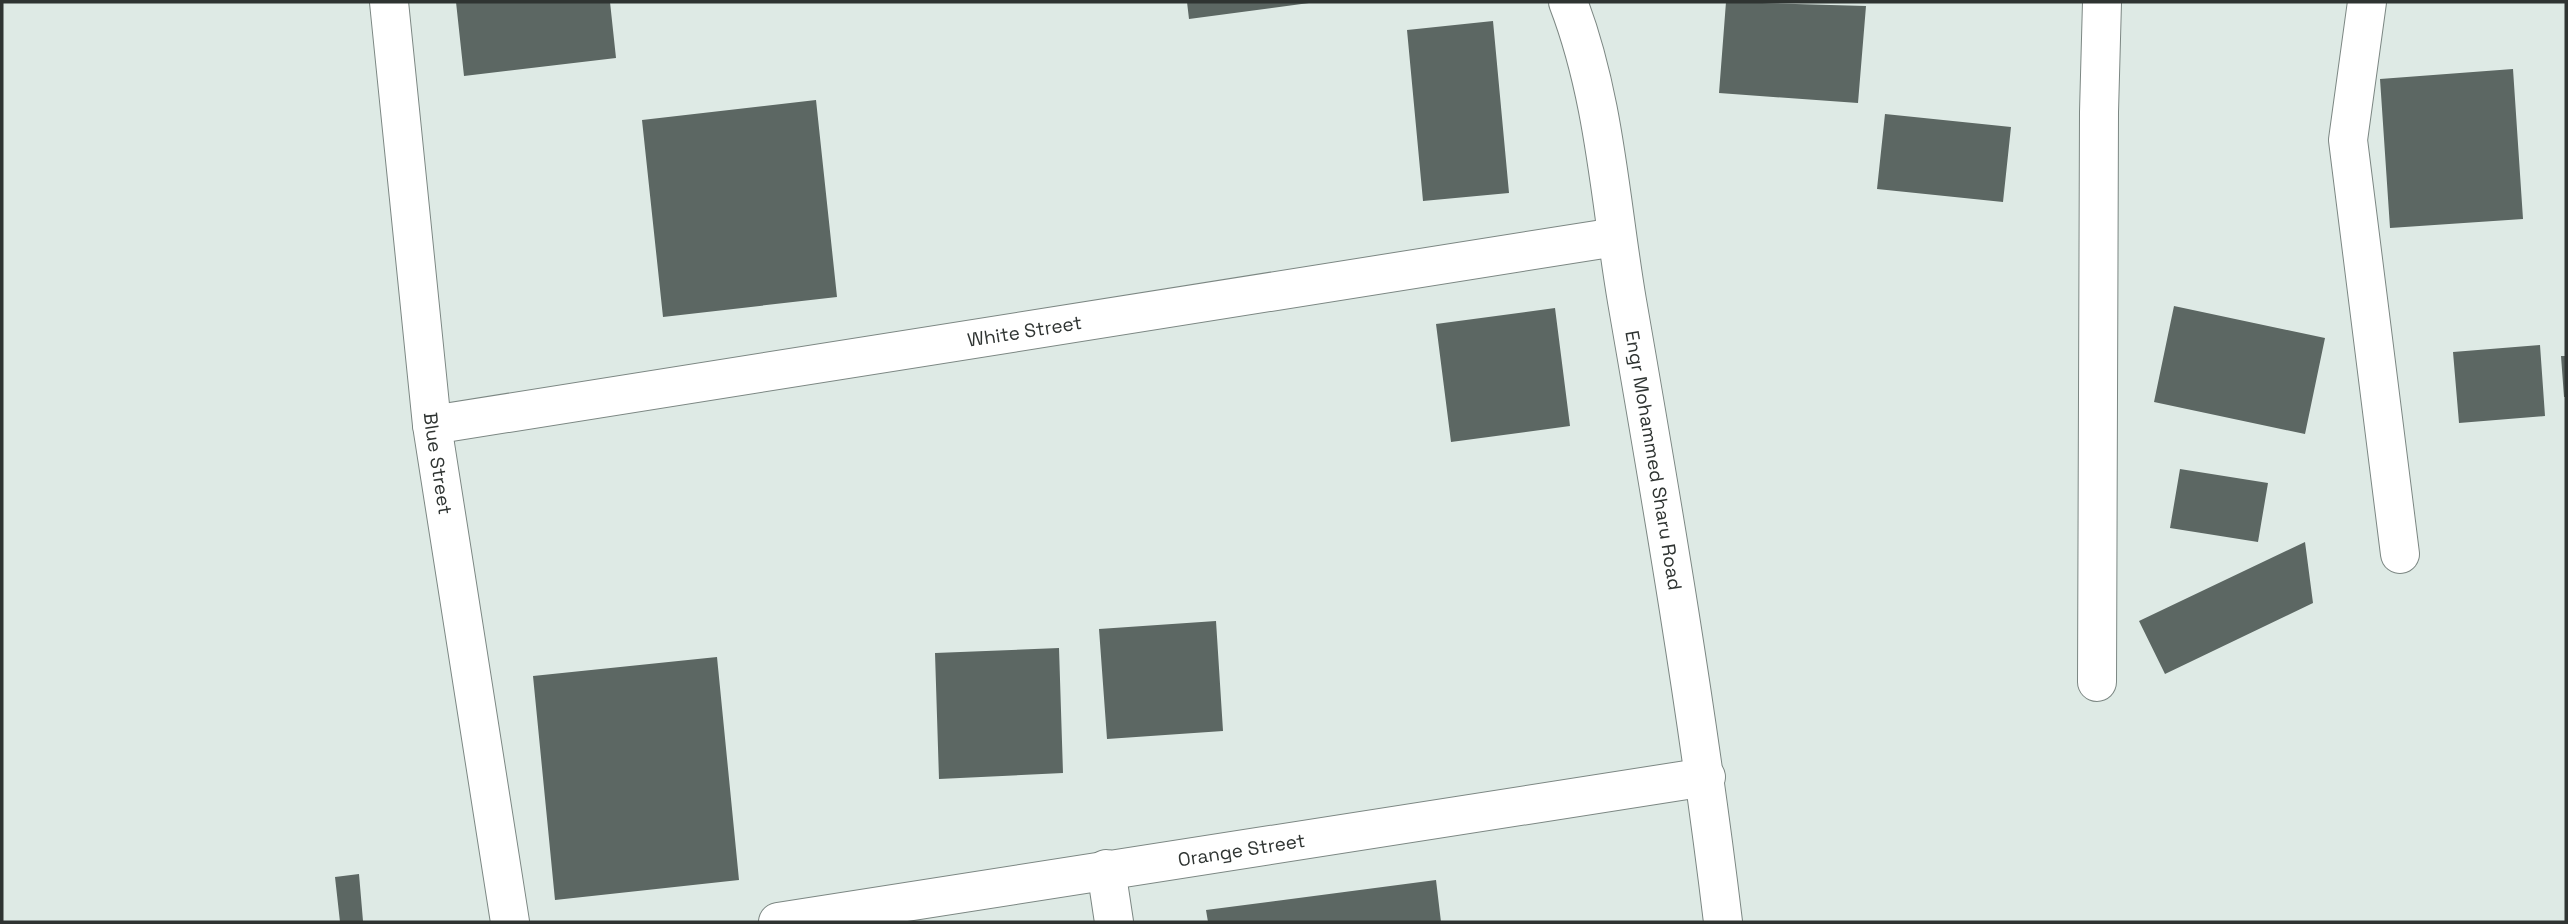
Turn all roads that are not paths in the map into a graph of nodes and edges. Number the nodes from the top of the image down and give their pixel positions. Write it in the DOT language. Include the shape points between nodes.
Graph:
graph roads {
  1 [pos="389,2"];
  2 [pos="1568,2"];
  3 [pos="2102,2"];
  4 [pos="2367,2"];
  5 [pos="1616,237"];
  6 [pos="432,425"];
  7 [pos="2400,554"];
  8 [pos="2097,682"];
  9 [pos="1706,777"];
  10 [pos="1106,869"];
  11 [pos="510,922"];
  12 [pos="778,922"];
  13 [pos="1114,922"];
  14 [pos="1723,922"];
  1 -- 6 [label="street, Blue Street"];
  2 -- 5 [label="street, Engr Mohammed Sharu Road" via="1583,40 1604,132"];
  3 -- 8 [label="street"];
  4 -- 7 [label="street" via="2348,140"];
  5 -- 6 [label="street, White Street"];
  5 -- 9 [label="street, Engr Mohammed Sharu Road"];
  6 -- 11 [label="street, Blue Street"];
  9 -- 10 [label="street, Orange Street"];
  9 -- 14 [label="street, Engr Mohammed Sharu Road"];
  10 -- 12 [label="street, Orange Street"];
  10 -- 13 [label="street"];
}
